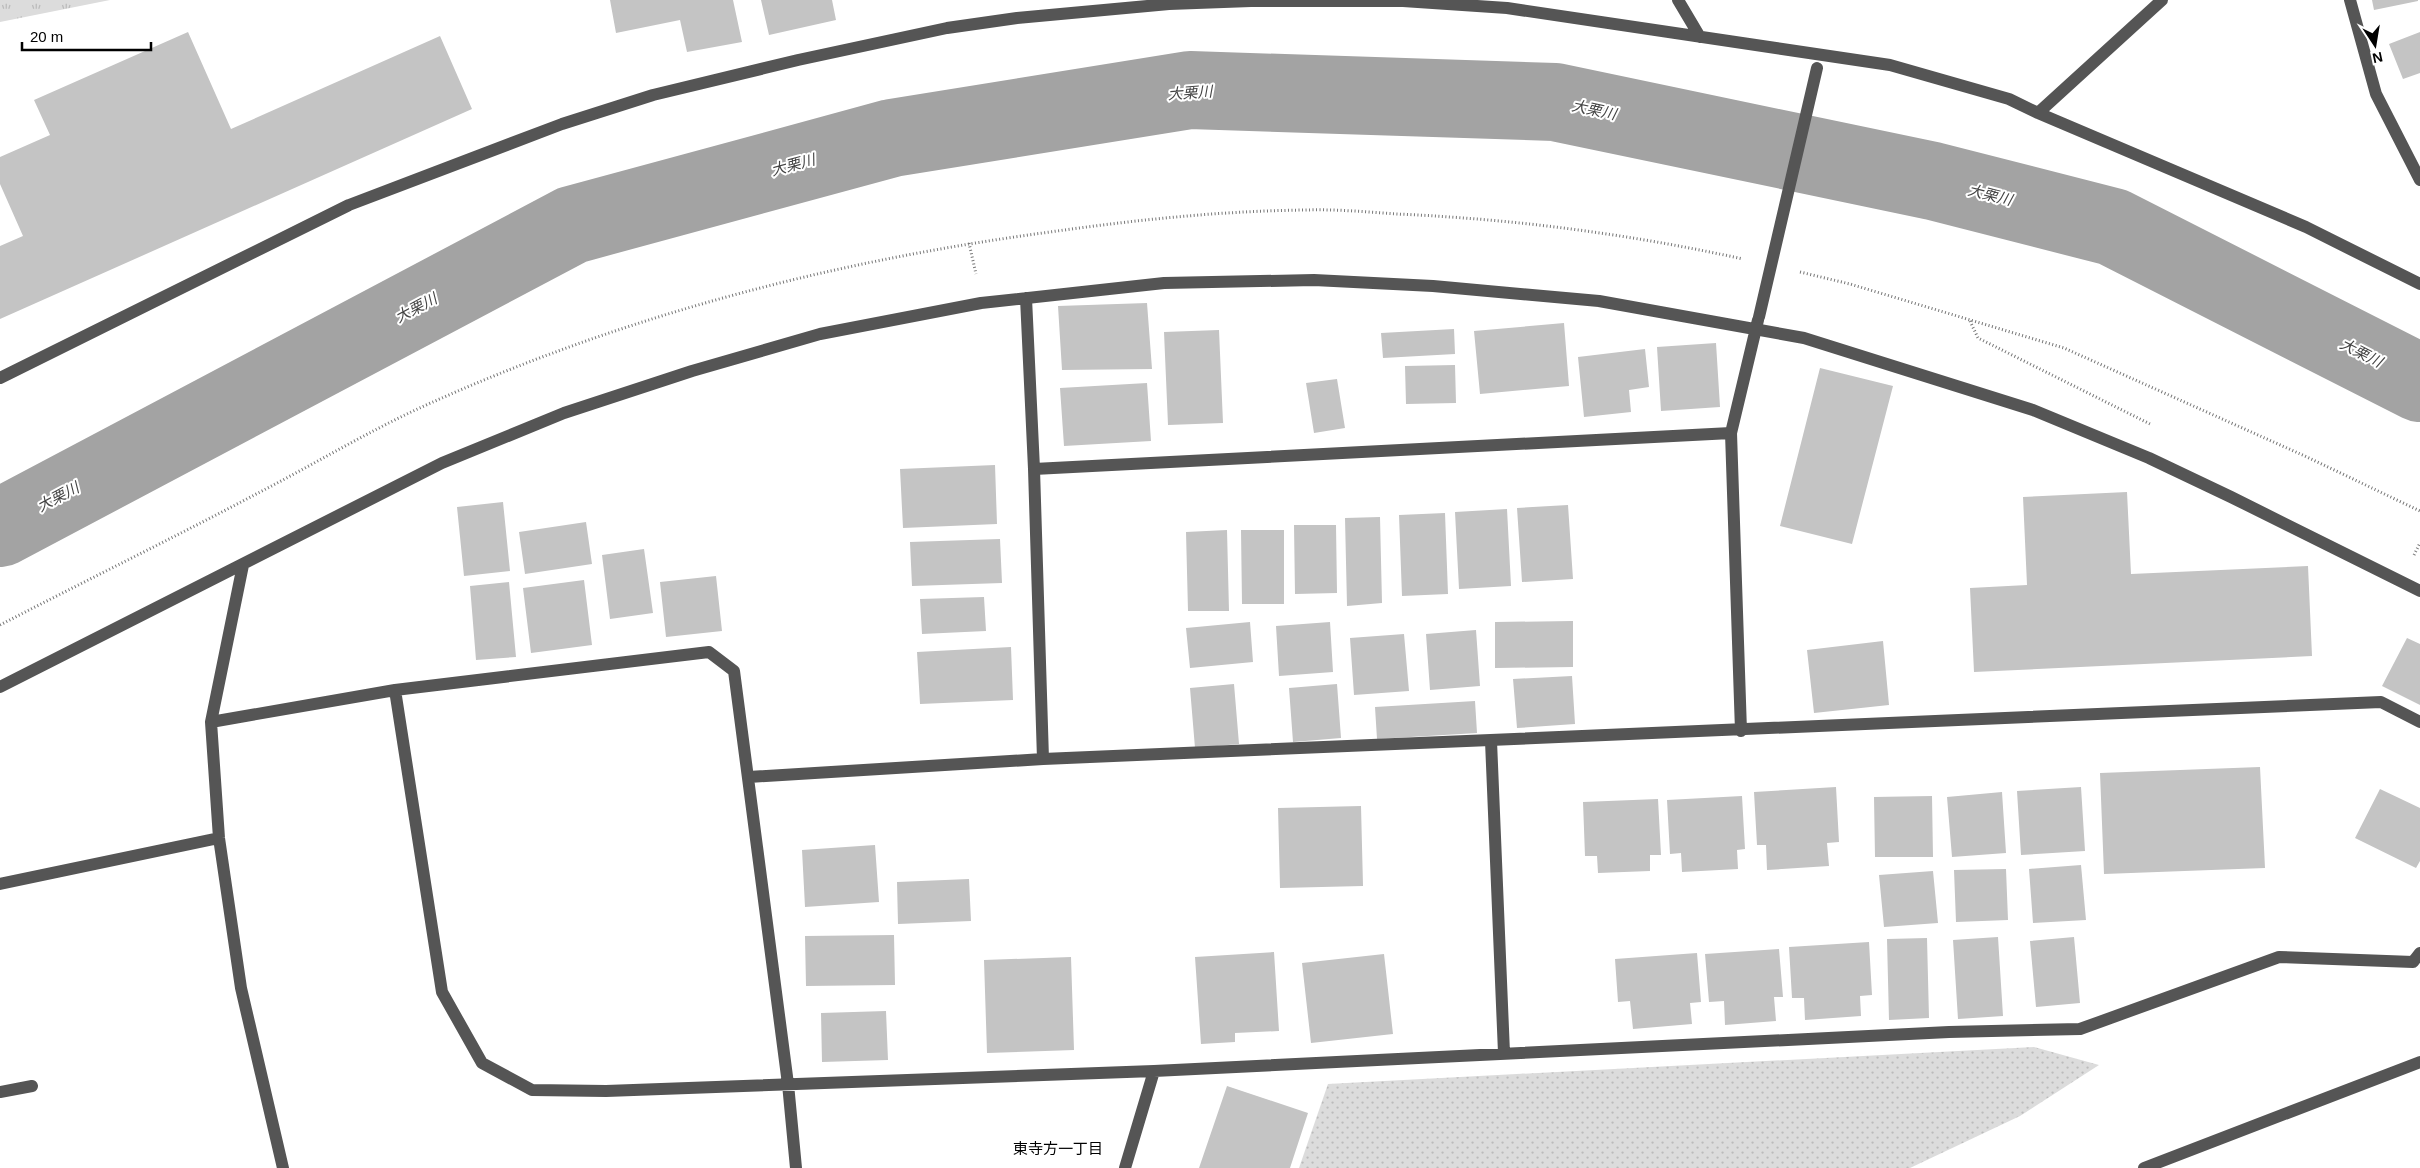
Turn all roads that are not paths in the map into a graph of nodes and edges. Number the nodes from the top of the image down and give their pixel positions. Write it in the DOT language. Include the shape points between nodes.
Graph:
graph roads {
  1 [pos="1678,0"];
  2 [pos="2162,0"];
  3 [pos="2350,0"];
  4 [pos="1700,37"];
  5 [pos="1819,62"];
  6 [pos="2038,113"];
  7 [pos="2420,180"];
  8 [pos="2420,284"];
  9 [pos="1026,298"];
  10 [pos="1758,323"];
  11 [pos="0,378"];
  12 [pos="1731,433"];
  13 [pos="1034,468"];
  14 [pos="243,565"];
  15 [pos="2420,591"];
  16 [pos="0,687"];
  17 [pos="395,690"];
  18 [pos="211,722"];
  19 [pos="2420,722"];
  20 [pos="1741,731"];
  21 [pos="1491,741"];
  22 [pos="1043,760"];
  23 [pos="749,777"];
  24 [pos="219,838"];
  25 [pos="0,884"];
  26 [pos="2420,953"];
  27 [pos="1504,1053"];
  28 [pos="2420,1062"];
  29 [pos="1154,1071"];
  30 [pos="788,1084"];
  31 [pos="32,1086"];
  32 [pos="0,1092"];
  33 [pos="283,1168"];
  34 [pos="796,1168"];
  35 [pos="1125,1168"];
  36 [pos="2144,1168"];
  1 -- 4 [label="street"];
  2 -- 6 [label="street"];
  3 -- 7 [label="street" via="2376,94"];
  4 -- 5 [label="street"];
  4 -- 11 [label="street" via="1507,8 1353,0 1169,4 1017,18 928,32 653,95 476,155 319,219"];
  5 -- 6 [label="street" via="1890,65 2010,99"];
  5 -- 10 [label="street, bridge"];
  6 -- 8 [label="street" via="2306,227"];
  9 -- 10 [label="street" via="1164,283 1324,281 1433,286 1599,300"];
  9 -- 13 [label="street"];
  9 -- 14 [label="street" via="981,303 820,334 564,413 442,463"];
  10 -- 12 [label="street"];
  10 -- 15 [label="street" via="2033,410 2207,485"];
  12 -- 13 [label="street"];
  12 -- 20 [label="street"];
  13 -- 22 [label="street"];
  14 -- 16 [label="street"];
  14 -- 18 [label="street"];
  17 -- 18 [label="street"];
  17 -- 23 [label="street" via="709,652 734,671"];
  17 -- 30 [label="street" via="442,992 482,1063 532,1090 606,1091"];
  18 -- 24 [label="street"];
  19 -- 20 [label="street" via="2381,702"];
  20 -- 21 [label="street"];
  21 -- 22 [label="street"];
  21 -- 27 [label="street"];
  22 -- 23 [label="street"];
  23 -- 30 [label="street"];
  24 -- 25 [label="street"];
  24 -- 33 [label="street" via="241,988"];
  26 -- 27 [label="street" via="2413,962 2279,956 2080,1028"];
  27 -- 29 [label="street"];
  28 -- 36 [label="street"];
  29 -- 30 [label="street"];
  29 -- 35 [label="street"];
  30 -- 34 [label="street"];
  31 -- 32 [label="street"];
}
